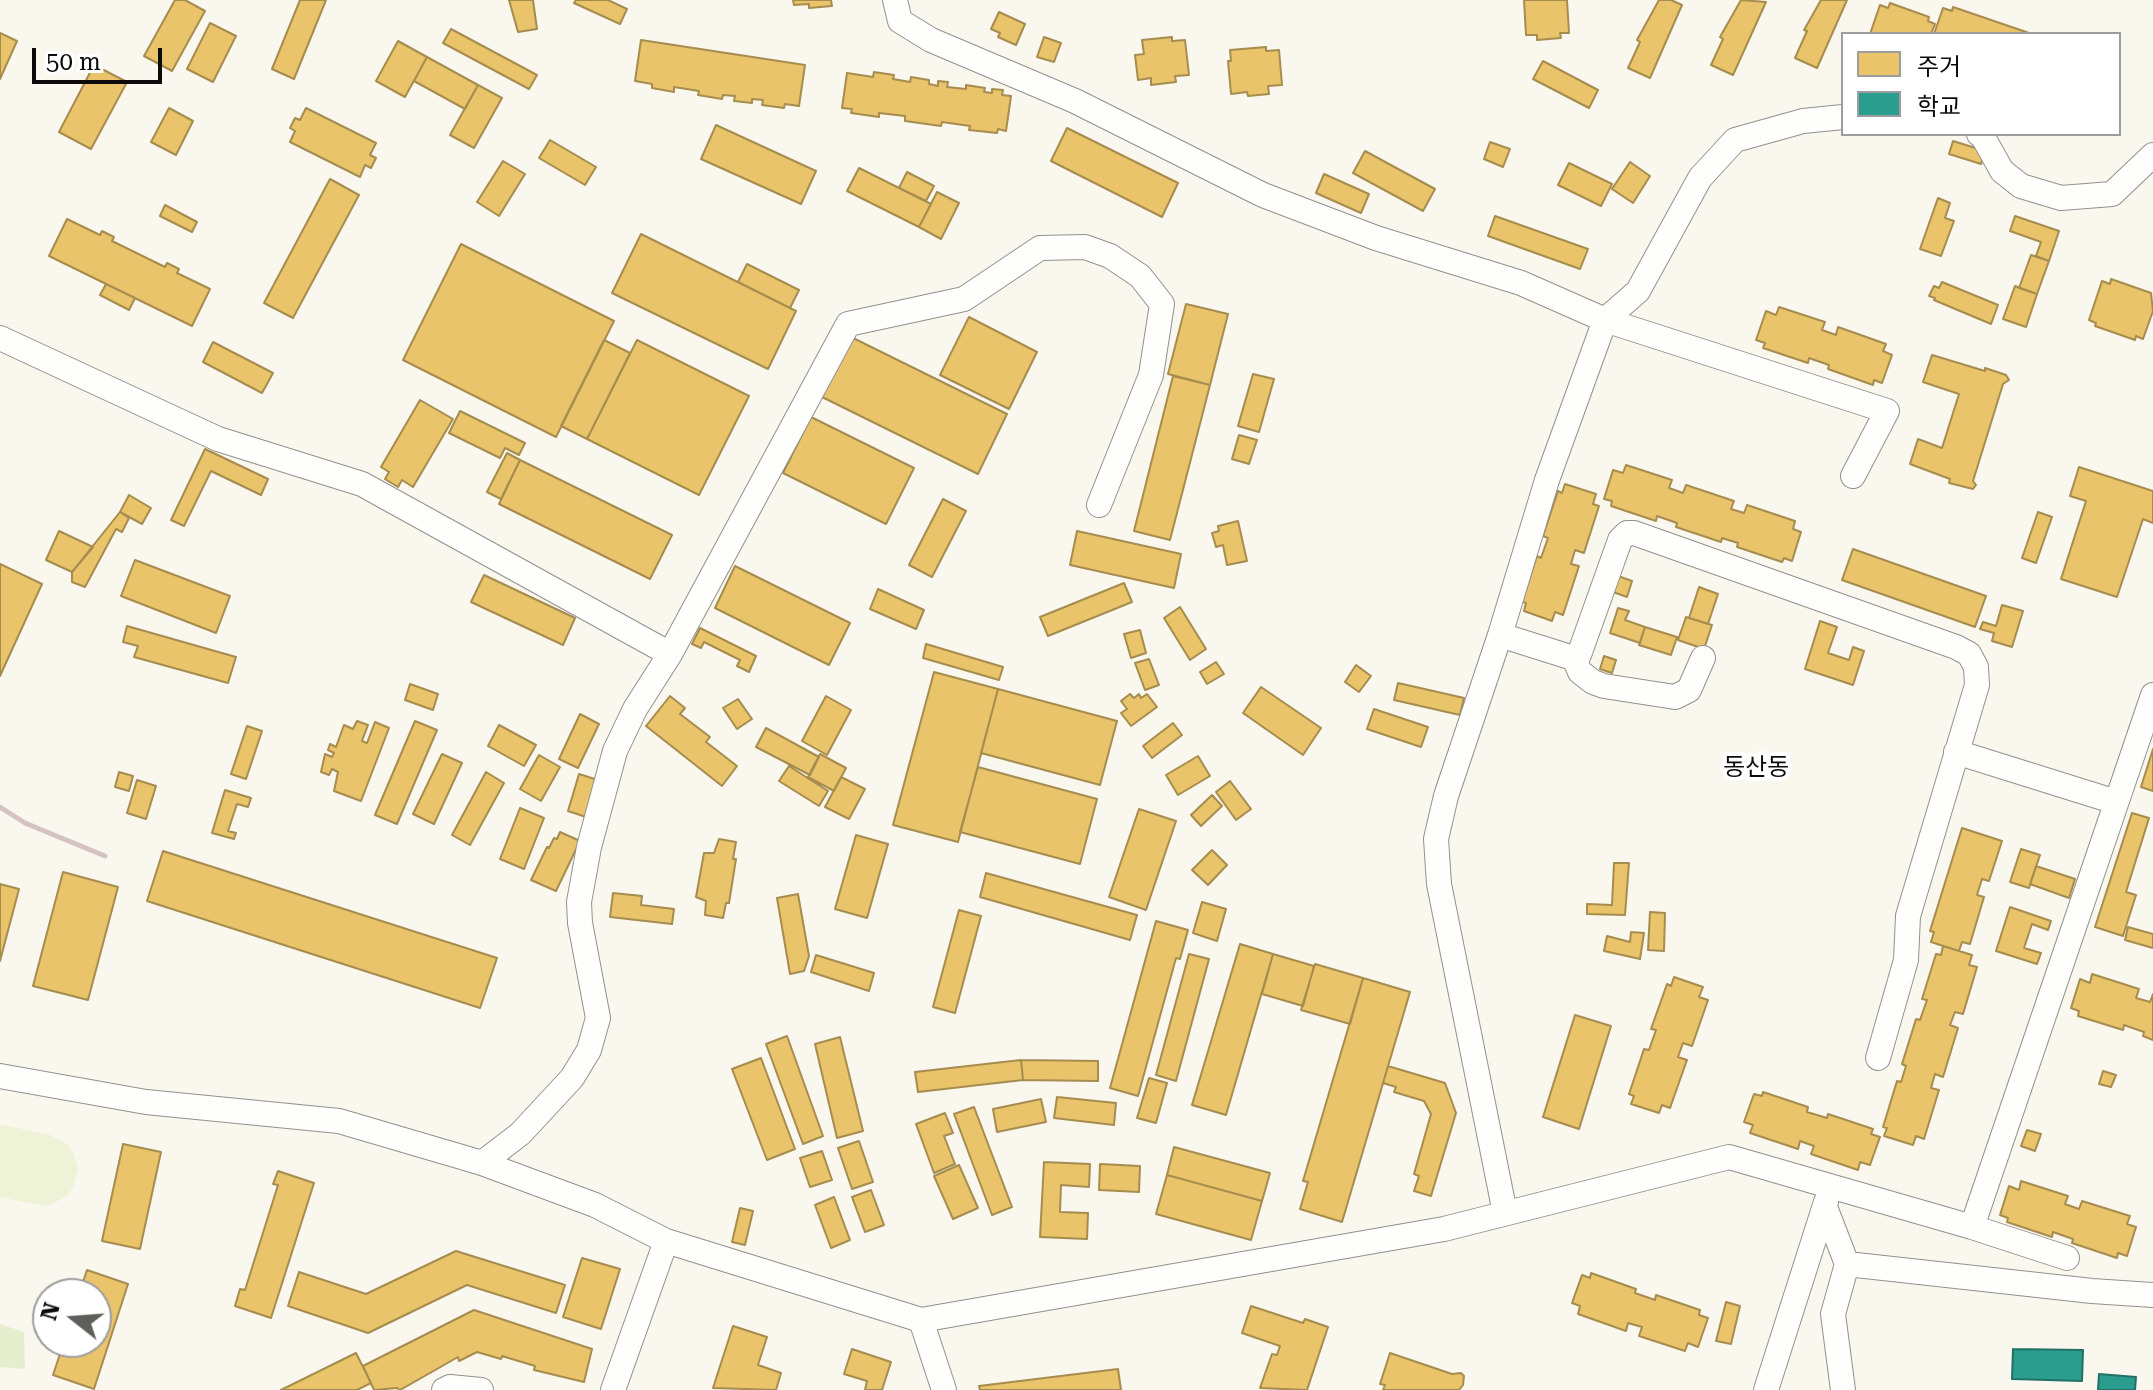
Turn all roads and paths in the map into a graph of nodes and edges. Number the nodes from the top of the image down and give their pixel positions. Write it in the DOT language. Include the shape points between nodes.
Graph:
graph roads {
  1 [pos="895,0"];
  2 [pos="1841,117"];
  3 [pos="1982,136"];
  4 [pos="2153,155"];
  5 [pos="1605,320"];
  6 [pos="0,338"];
  7 [pos="1853,476"];
  8 [pos="1099,505"];
  9 [pos="1500,635"];
  10 [pos="670,654"];
  11 [pos="1573,656"];
  12 [pos="1703,658"];
  13 [pos="2153,695"];
  14 [pos="1956,752"];
  15 [pos="2116,802"];
  16 [pos="1878,1058"];
  17 [pos="0,1076"];
  18 [pos="482,1163"];
  19 [pos="1828,1196"];
  20 [pos="1505,1213"];
  21 [pos="1972,1227"];
  22 [pos="666,1241"];
  23 [pos="2067,1258"];
  24 [pos="1847,1264"];
  25 [pos="2146,1292"];
  26 [pos="921,1320"];
  27 [pos="444,1390"];
  28 [pos="481,1390"];
  29 [pos="613,1390"];
  30 [pos="944,1390"];
  31 [pos="1766,1390"];
  32 [pos="1843,1390"];
  1 -- 5 [label="street" via="900,21 931,40 1075,101 1263,195 1376,238 1521,283"];
  2 -- 5 [label="street" via="1803,121 1735,140 1700,178 1638,291"];
  3 -- 4 [label="street" via="2002,171 2021,186 2061,198 2112,194"];
  5 -- 7 [label="street" via="1887,411"];
  5 -- 9 [label="street" via="1547,480"];
  6 -- 10 [label="street" via="218,439 362,484"];
  8 -- 10 [label="street" via="1151,375 1162,304 1140,276 1110,256 1085,247 1040,248 964,299 848,324"];
  9 -- 11 [label="street"];
  9 -- 20 [label="street" via="1436,839 1439,884"];
  10 -- 18 [label="street" via="615,751 589,847 579,902 598,1018 589,1050 572,1078 520,1134"];
  11 -- 12 [label="street" via="1580,672 1593,682 1675,697 1689,690"];
  11 -- 14 [label="street" via="1584,647 1620,540 1634,533 1969,654 1977,685"];
  13 -- 15 [label="street"];
  14 -- 15 [label="street"];
  14 -- 16 [label="street" via="1908,916 1906,960"];
  15 -- 21 [label="street"];
  17 -- 18 [label="street" via="146,1102 339,1121"];
  18 -- 22 [label="street" via="595,1205"];
  19 -- 20 [label="street" via="1729,1157"];
  19 -- 21 [label="street"];
  19 -- 24 [label="street"];
  19 -- 31 [label="street"];
  20 -- 26 [label="street" via="1444,1229"];
  21 -- 23 [label="street"];
  22 -- 26 [label="street"];
  22 -- 29 [label="street"];
  24 -- 25 [label="street"];
  24 -- 32 [label="street" via="1833,1314"];
  26 -- 30 [label="street"];
  27 -- 28 [label="street"];
}
